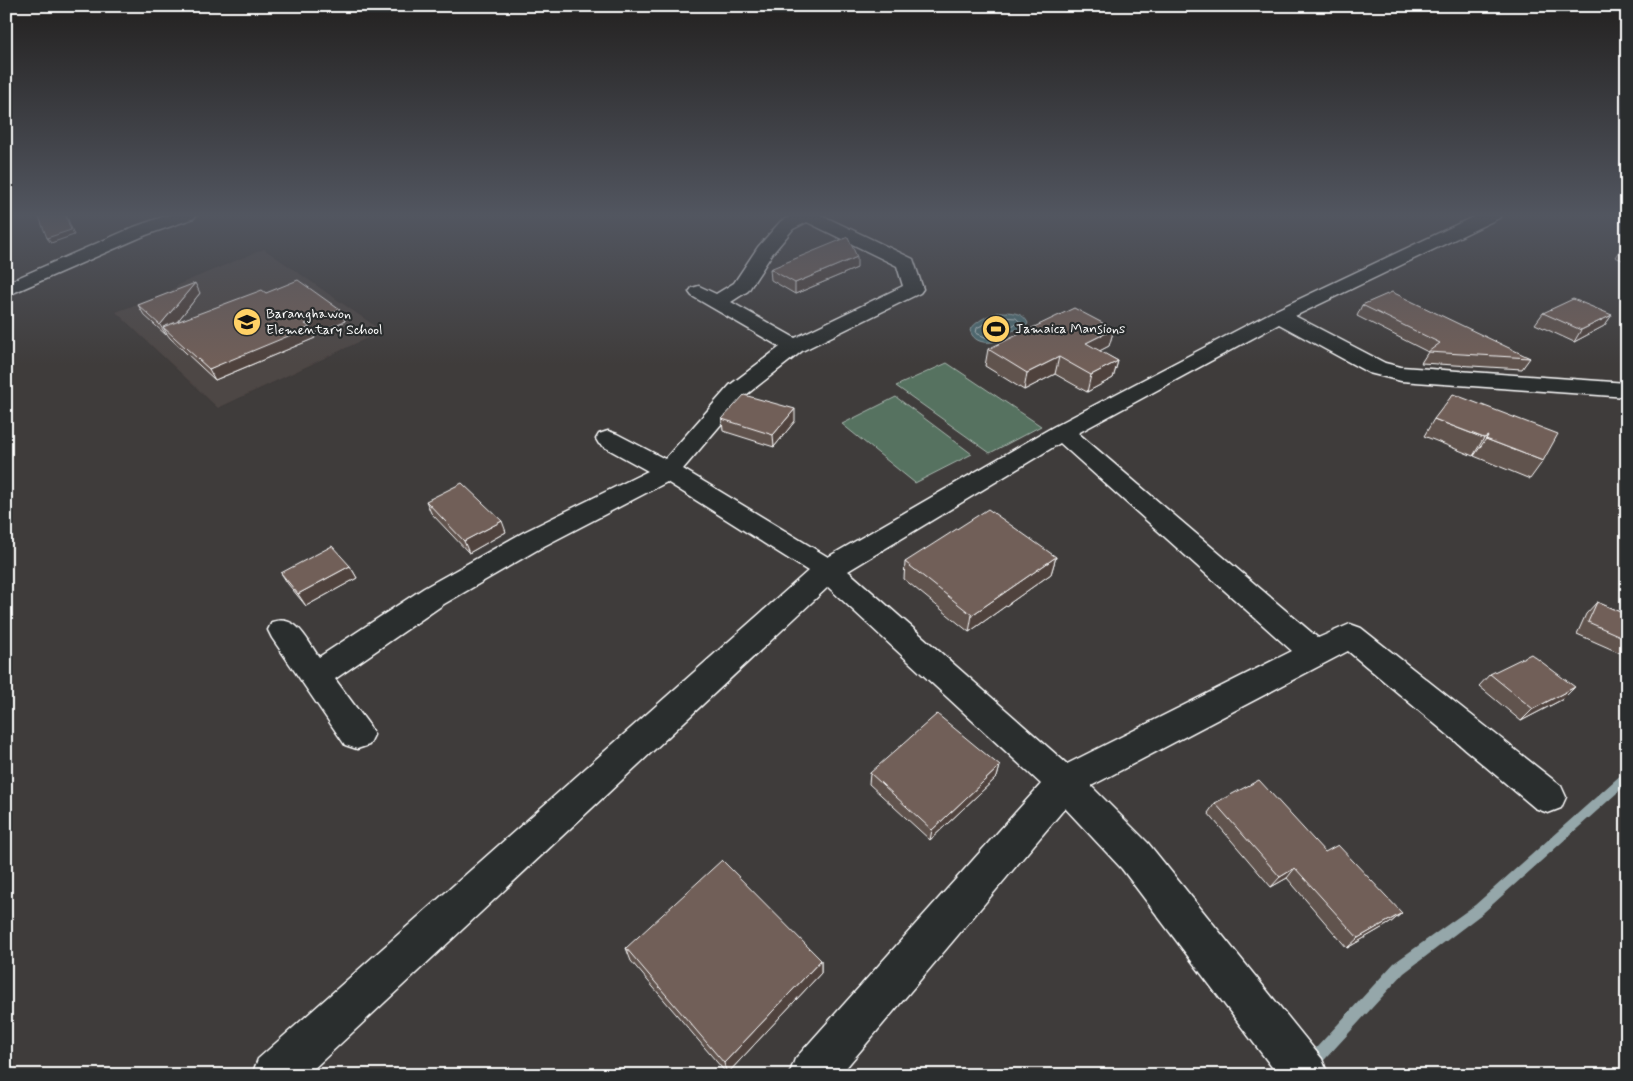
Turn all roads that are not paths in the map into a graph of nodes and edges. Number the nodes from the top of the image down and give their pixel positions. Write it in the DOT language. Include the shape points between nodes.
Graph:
graph roads {
  1 [pos="64,264"];
  2 [pos="756,264"];
  3 [pos="906,264"];
  4 [pos="1387,264"];
  5 [pos="6,290"];
  6 [pos="1279,316"];
  7 [pos="794,346"];
  8 [pos="1627,390"];
  9 [pos="1062,432"];
  10 [pos="608,439"];
  11 [pos="668,471"];
  12 [pos="828,570"];
  13 [pos="283,630"];
  14 [pos="1315,654"];
  15 [pos="315,676"];
  16 [pos="357,735"];
  17 [pos="1064,783"];
  18 [pos="1548,796"];
  19 [pos="274,1075"];
  20 [pos="810,1075"];
  21 [pos="1306,1075"];
  1 -- 5 [label="street"];
  2 -- 7 [label="street" via="741,287 708,297"];
  3 -- 7 [label="street" via="913,289"];
  4 -- 6 [label="street"];
  6 -- 8 [label="street" via="1378,368 1401,374"];
  6 -- 9 [label="street"];
  7 -- 11 [label="street" via="738,390"];
  9 -- 12 [label="street"];
  9 -- 14 [label="street"];
  10 -- 11 [label="street"];
  11 -- 12 [label="street"];
  11 -- 15 [label="street" via="534,538 434,596"];
  12 -- 17 [label="street"];
  12 -- 19 [label="street"];
  13 -- 15 [label="street"];
  14 -- 17 [label="street"];
  14 -- 18 [label="street" via="1350,636"];
  15 -- 16 [label="street"];
  17 -- 20 [label="street"];
  17 -- 21 [label="street" via="1135,856"];
}
